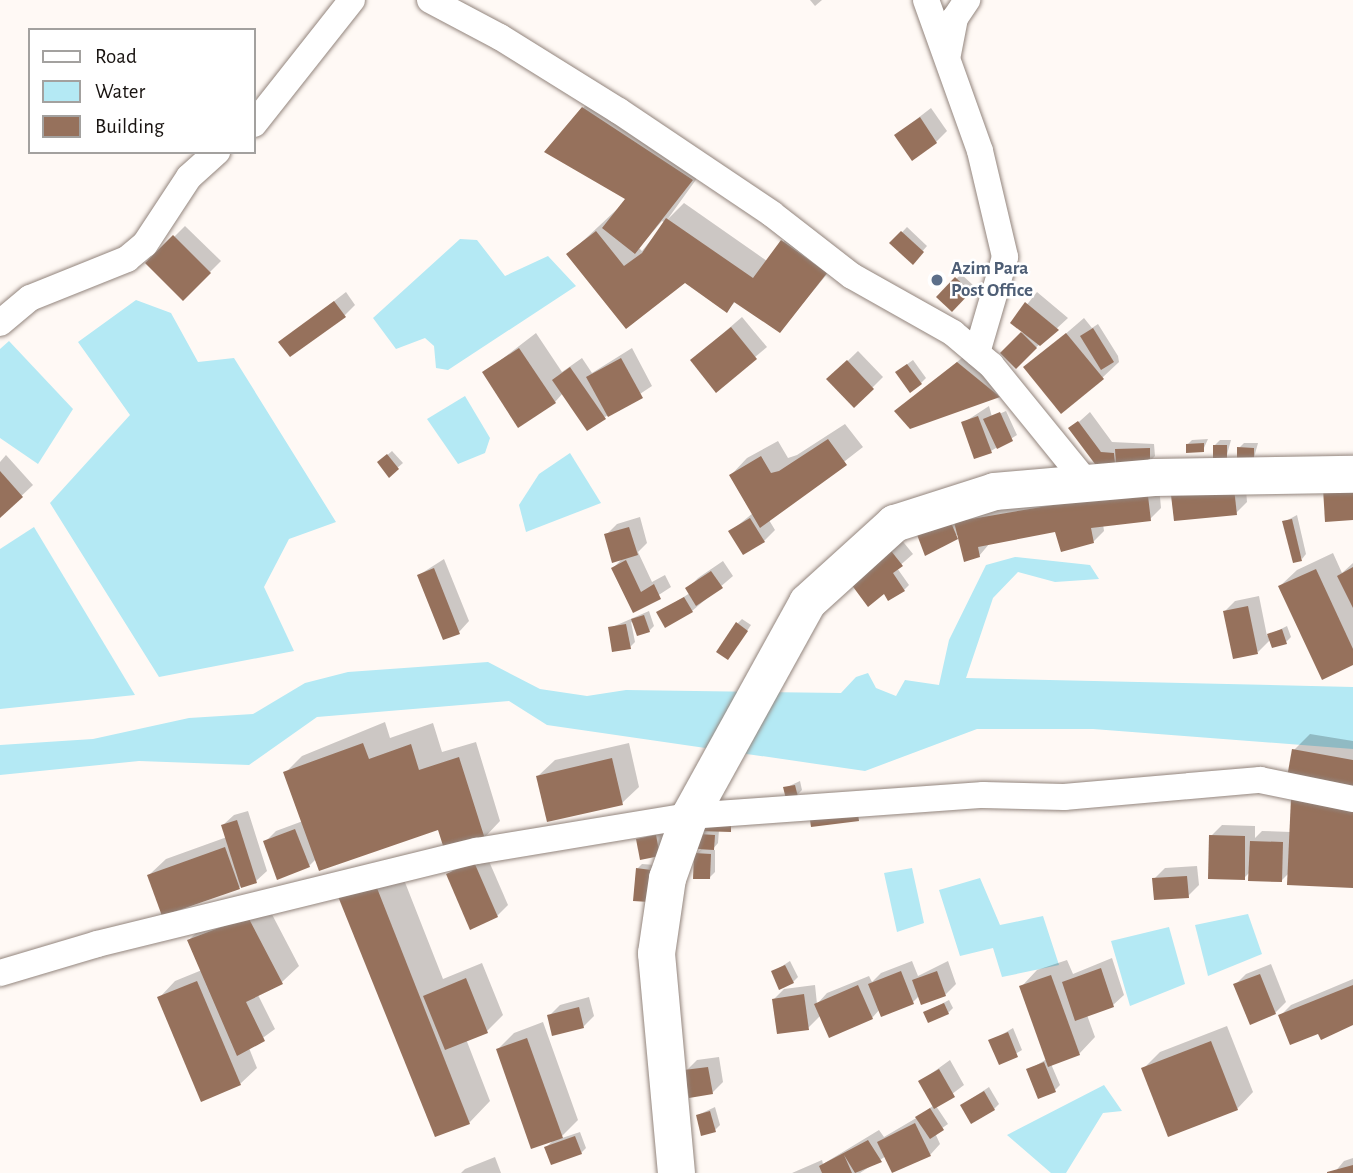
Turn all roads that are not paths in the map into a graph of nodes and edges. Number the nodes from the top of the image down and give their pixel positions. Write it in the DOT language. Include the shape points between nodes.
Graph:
graph roads {
  1 [pos="352,0"];
  2 [pos="430,0"];
  3 [pos="926,0"];
  4 [pos="967,0"];
  5 [pos="948,56"];
  6 [pos="256,121"];
  7 [pos="215,154"];
  8 [pos="0,323"];
  9 [pos="977,353"];
  10 [pos="1353,474"];
  11 [pos="1086,482"];
  12 [pos="1353,799"];
  13 [pos="689,816"];
  14 [pos="0,973"];
  15 [pos="676,1173"];
  1 -- 6 [label="street"];
  2 -- 9 [label="street" via="500,37 618,111 772,214 852,276 953,332"];
  3 -- 5 [label="street"];
  4 -- 5 [label="street" via="955,18"];
  5 -- 9 [label="street" via="980,151 1005,257"];
  7 -- 8 [label="street" via="189,177 145,244 127,259 30,298"];
  9 -- 11 [label="street"];
  10 -- 11 [label="main road" via="1230,474"];
  11 -- 13 [label="main road" via="994,491 894,523 807,602"];
  12 -- 13 [label="street" via="1260,780 1064,797 983,795"];
  13 -- 14 [label="street" via="477,851 97,944"];
  13 -- 15 [label="main road" via="667,877 656,953"];
}
